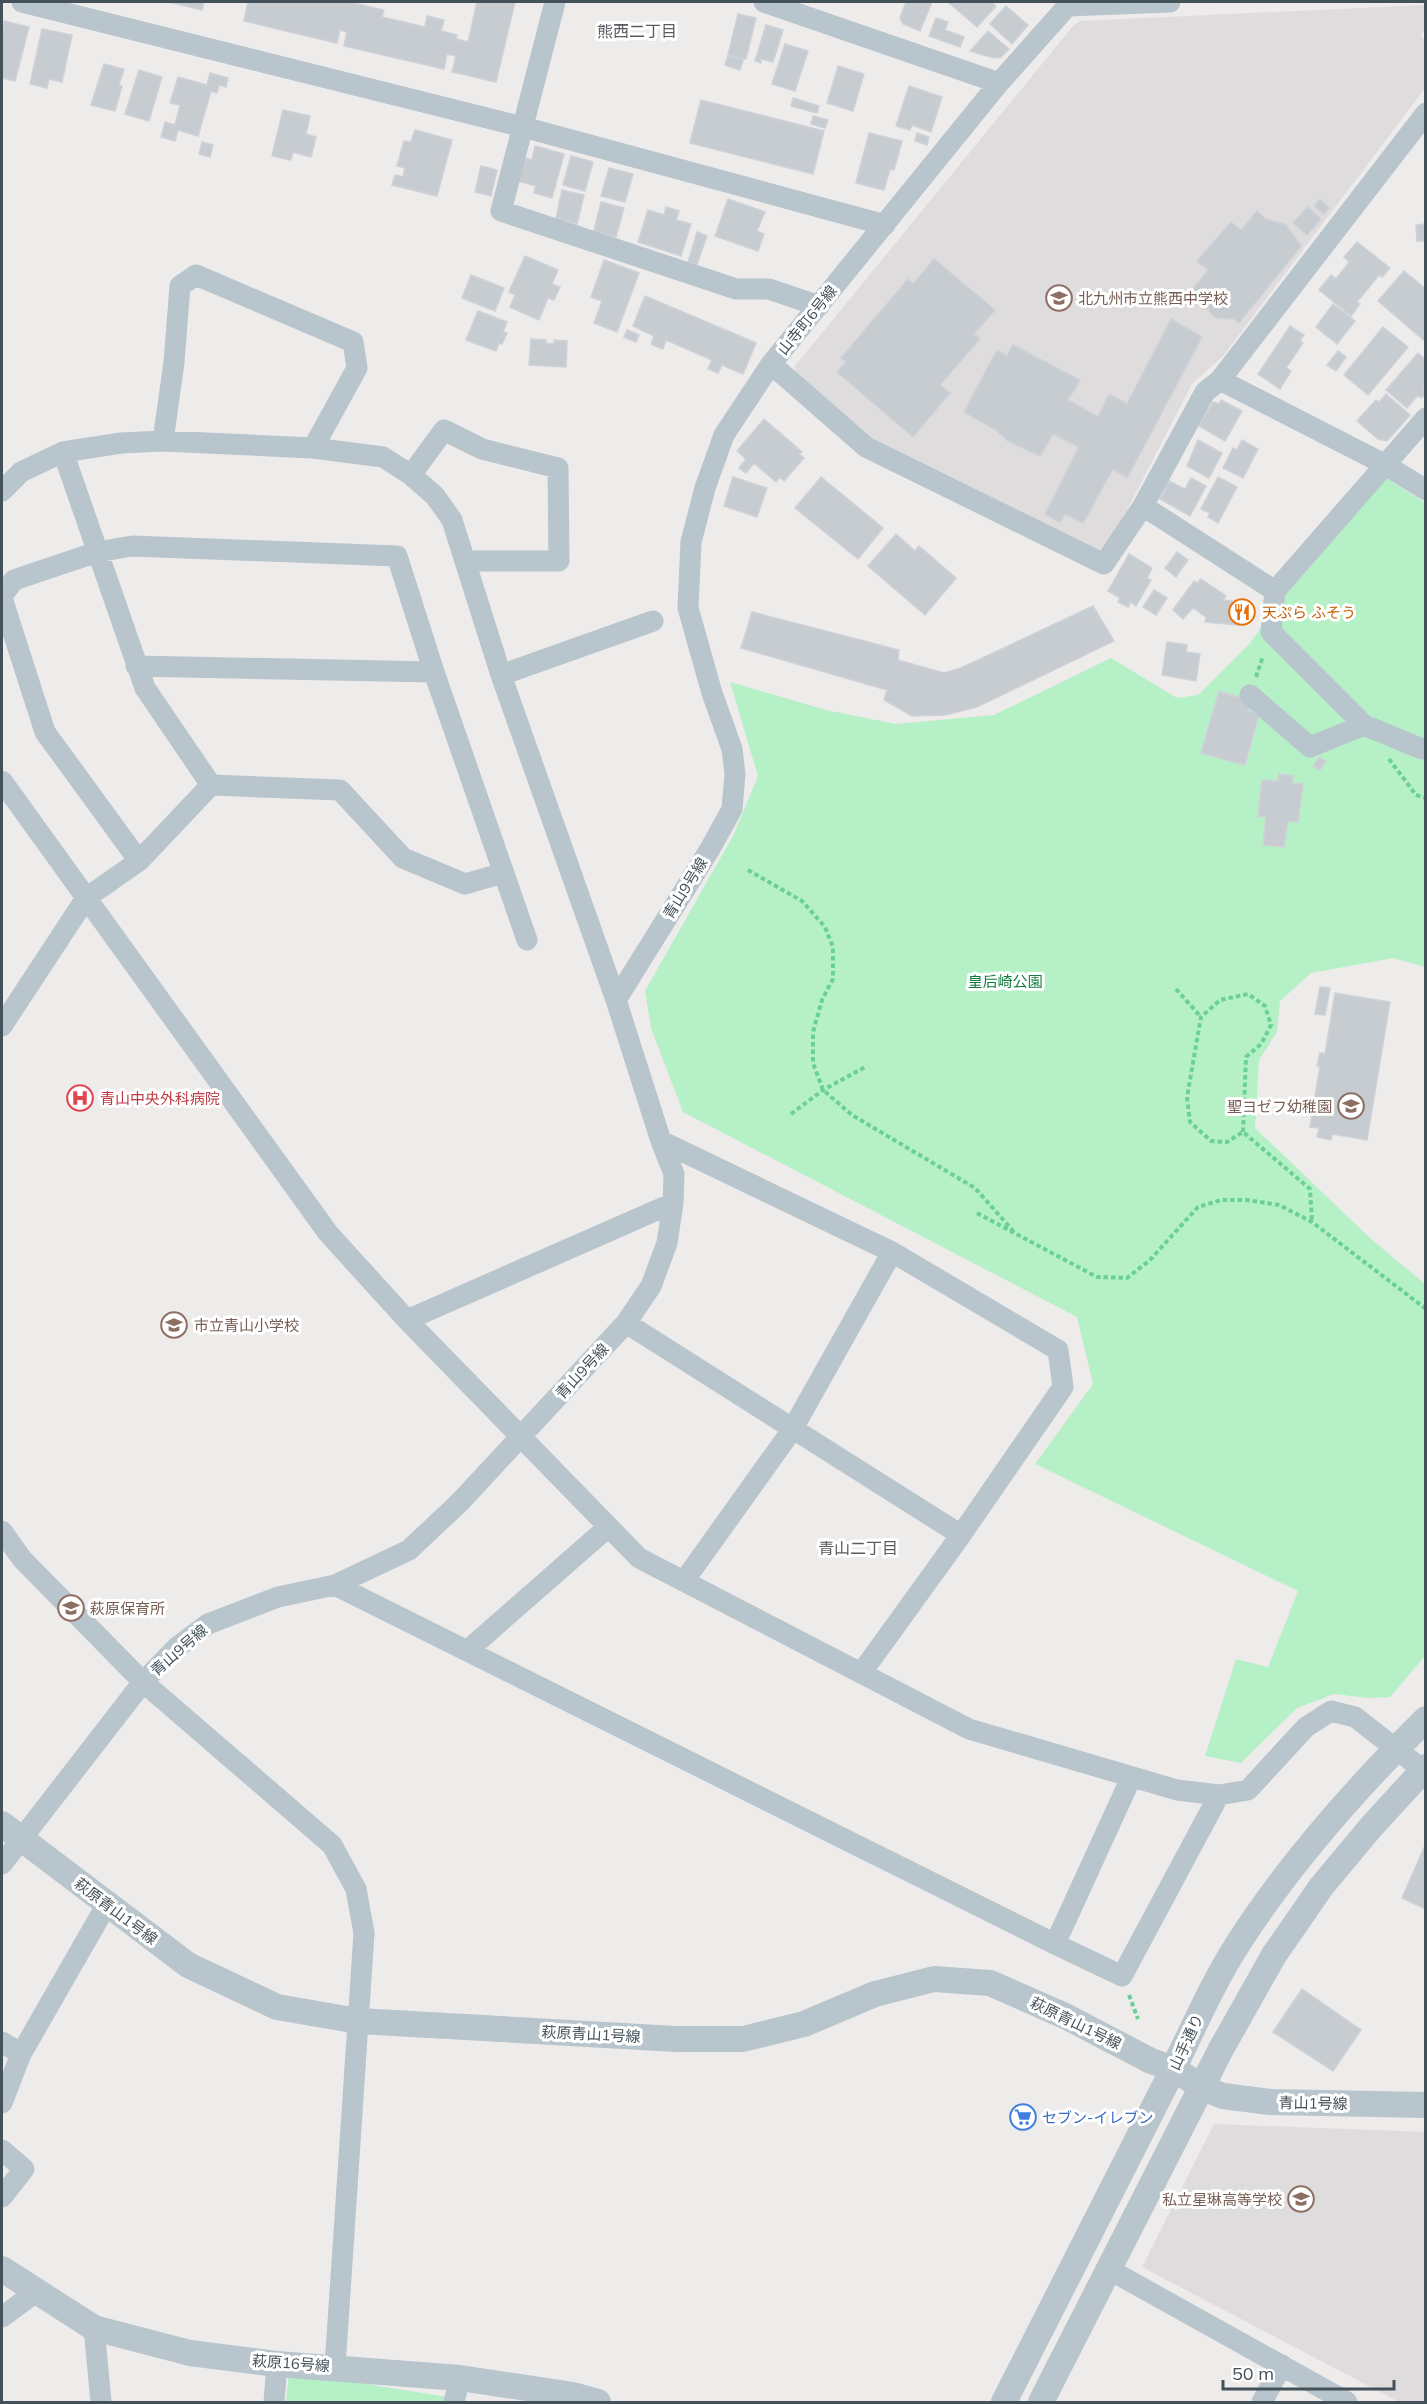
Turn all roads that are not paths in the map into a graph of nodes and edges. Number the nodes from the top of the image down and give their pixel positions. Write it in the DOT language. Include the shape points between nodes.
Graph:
graph roads {
  1 [pos="22,2"];
  2 [pos="555,2"];
  3 [pos="765,2"];
  4 [pos="1170,2"];
  5 [pos="1070,4"];
  6 [pos="999,83"];
  7 [pos="1425,113"];
  8 [pos="523,127"];
  9 [pos="885,225"];
  10 [pos="819,306"];
  11 [pos="771,364"];
  12 [pos="1220,380"];
  13 [pos="1425,418"];
  14 [pos="164,441"];
  15 [pos="313,448"];
  16 [pos="63,452"];
  17 [pos="1384,464"];
  18 [pos="411,475"];
  19 [pos="1425,490"];
  20 [pos="2,491"];
  21 [pos="1143,506"];
  22 [pos="97,552"];
  23 [pos="466,561"];
  24 [pos="1275,591"];
  25 [pos="2,597"];
  26 [pos="653,621"];
  27 [pos="136,666"];
  28 [pos="434,672"];
  29 [pos="501,675"];
  30 [pos="712,693"];
  31 [pos="1250,694"];
  32 [pos="1364,725"];
  33 [pos="1425,748"];
  34 [pos="2,781"];
  35 [pos="211,785"];
  36 [pos="139,861"];
  37 [pos="503,873"];
  38 [pos="86,898"];
  39 [pos="527,940"];
  40 [pos="616,1000"];
  41 [pos="2,1026"];
  42 [pos="661,1141"];
  43 [pos="674,1203"];
  44 [pos="891,1252"];
  45 [pos="407,1320"];
  46 [pos="626,1323"];
  47 [pos="792,1430"];
  48 [pos="521,1437"];
  49 [pos="607,1528"];
  50 [pos="2,1531"];
  51 [pos="961,1535"];
  52 [pos="684,1581"];
  53 [pos="335,1585"];
  54 [pos="468,1650"];
  55 [pos="862,1672"];
  56 [pos="143,1683"];
  57 [pos="1425,1719"];
  58 [pos="1396,1748"];
  59 [pos="1424,1769"];
  60 [pos="1131,1778"];
  61 [pos="1219,1794"];
  62 [pos="11,1832"];
  63 [pos="2,1864"];
  64 [pos="106,1904"];
  65 [pos="1055,1944"];
  66 [pos="358,2021"];
  67 [pos="2,2042"];
  68 [pos="21,2054"];
  69 [pos="1174,2068"];
  70 [pos="1203,2088"];
  71 [pos="2,2103"];
  72 [pos="1425,2105"];
  73 [pos="2,2150"];
  74 [pos="2,2197"];
  75 [pos="2,2269"];
  76 [pos="1110,2270"];
  77 [pos="36,2292"];
  78 [pos="2,2317"];
  79 [pos="94,2328"];
  80 [pos="277,2364"];
  81 [pos="1282,2365"];
  82 [pos="335,2367"];
  83 [pos="460,2378"];
  84 [pos="101,2403"];
  85 [pos="273,2403"];
  86 [pos="454,2403"];
  87 [pos="598,2403"];
  88 [pos="1004,2403"];
  89 [pos="1041,2403"];
  90 [pos="1262,2403"];
  91 [pos="1347,2403"];
  1 -- 8 [label="street"];
  2 -- 8 [label="street"];
  3 -- 6 [label="street"];
  4 -- 5 [label="street"];
  5 -- 6 [label="street, 山寺町6号線"];
  6 -- 9 [label="street, 山寺町6号線"];
  7 -- 12 [label="street"];
  8 -- 9 [label="street"];
  8 -- 10 [label="street" via="501,211 736,289 769,289"];
  9 -- 10 [label="street, 山寺町6号線"];
  10 -- 11 [label="street, 山寺町6号線"];
  11 -- 21 [label="street" via="866,447 1104,564"];
  11 -- 30 [label="street, 山寺町6号線" via="724,435 691,542 687,608"];
  12 -- 17 [label="street"];
  12 -- 21 [label="street" via="1205,392"];
  13 -- 17 [label="street"];
  14 -- 15 [label="street"];
  14 -- 15 [label="street" via="180,286 196,275 353,342 357,368"];
  14 -- 16 [label="street"];
  15 -- 18 [label="street" via="383,457"];
  16 -- 20 [label="street" via="21,472"];
  16 -- 22 [label="street"];
  17 -- 19 [label="street"];
  17 -- 24 [label="street"];
  18 -- 23 [label="street" via="435,496 452,520"];
  18 -- 23 [label="street" via="444,430 482,449 558,468 559,561"];
  21 -- 24 [label="street"];
  22 -- 25 [label="street" via="14,580"];
  22 -- 27 [label="street"];
  22 -- 28 [label="street" via="132,546 396,556"];
  23 -- 29 [label="street"];
  24 -- 32 [label="street" via="1271,632"];
  25 -- 36 [label="street" via="45,732"];
  26 -- 29 [label="street"];
  27 -- 28 [label="street"];
  27 -- 35 [label="street" via="145,688"];
  28 -- 37 [label="street"];
  29 -- 40 [label="street"];
  30 -- 40 [label="street, 青山9号線" via="732,749 732,809"];
  31 -- 32 [label="street" via="1310,747"];
  32 -- 33 [label="street"];
  34 -- 38 [label="street"];
  35 -- 36 [label="street"];
  35 -- 37 [label="street" via="340,790 403,858 465,884"];
  36 -- 38 [label="street"];
  37 -- 39 [label="street"];
  38 -- 41 [label="street"];
  38 -- 45 [label="street" via="328,1233"];
  40 -- 42 [label="street, 青山9号線"];
  42 -- 43 [label="street, 青山9号線" via="674,1174"];
  42 -- 44 [label="street"];
  43 -- 45 [label="street"];
  43 -- 46 [label="street, 青山9号線" via="667,1244 651,1286"];
  44 -- 47 [label="street"];
  44 -- 51 [label="street" via="1058,1350 1063,1388"];
  45 -- 48 [label="street"];
  46 -- 47 [label="street"];
  46 -- 48 [label="street, 青山9号線"];
  47 -- 51 [label="street"];
  47 -- 52 [label="street"];
  48 -- 49 [label="street"];
  48 -- 53 [label="street, 青山9号線" via="409,1550"];
  49 -- 52 [label="street" via="639,1558"];
  49 -- 54 [label="street"];
  50 -- 56 [label="street" via="22,1559"];
  51 -- 55 [label="street"];
  52 -- 55 [label="street"];
  53 -- 54 [label="street"];
  53 -- 56 [label="street, 青山9号線" via="278,1597 208,1624 176,1648"];
  54 -- 65 [label="street"];
  55 -- 60 [label="street" via="969,1729"];
  56 -- 62 [label="street, 青山9号線"];
  56 -- 66 [label="street" via="332,1845 356,1889 364,1933"];
  57 -- 58 [label="street, 山手通り"];
  58 -- 59 [label="street"];
  58 -- 61 [label="street" via="1355,1717 1331,1711 1306,1727 1248,1790"];
  58 -- 69 [label="street, 山手通り" via="1306,1848 1257,1916 1207,1998"];
  59 -- 70 [label="street" via="1321,1887 1274,1955"];
  60 -- 61 [label="street" via="1177,1790"];
  60 -- 65 [label="street"];
  61 -- 65 [label="street" via="1122,1976"];
  62 -- 63 [label="street, 青山9号線"];
  62 -- 64 [label="street, 萩原青山1号線"];
  64 -- 66 [label="street, 萩原青山1号線" via="188,1965 277,2007"];
  64 -- 68 [label="street"];
  66 -- 69 [label="street, 萩原青山1号線" via="743,2039 804,2024 875,1994 934,1979 990,1983 1065,2016 1151,2061"];
  66 -- 82 [label="street"];
  67 -- 68 [label="street"];
  68 -- 71 [label="street"];
  69 -- 70 [label="street, 萩原青山1号線"];
  69 -- 88 [label="street, 山手通り"];
  70 -- 72 [label="street, 青山1号線" via="1223,2096 1270,2102"];
  70 -- 76 [label="street"];
  73 -- 74 [label="street" via="24,2169"];
  75 -- 77 [label="street, 萩原16号線"];
  76 -- 81 [label="street"];
  76 -- 89 [label="street"];
  77 -- 78 [label="street"];
  77 -- 79 [label="street, 萩原16号線"];
  79 -- 80 [label="street, 萩原16号線" via="190,2353"];
  79 -- 84 [label="street"];
  80 -- 82 [label="street, 萩原16号線"];
  80 -- 85 [label="street"];
  81 -- 90 [label="street"];
  81 -- 91 [label="street"];
  82 -- 83 [label="street, 萩原16号線"];
  83 -- 86 [label="street"];
  83 -- 87 [label="street, 萩原16号線" via="573,2395"];
}
